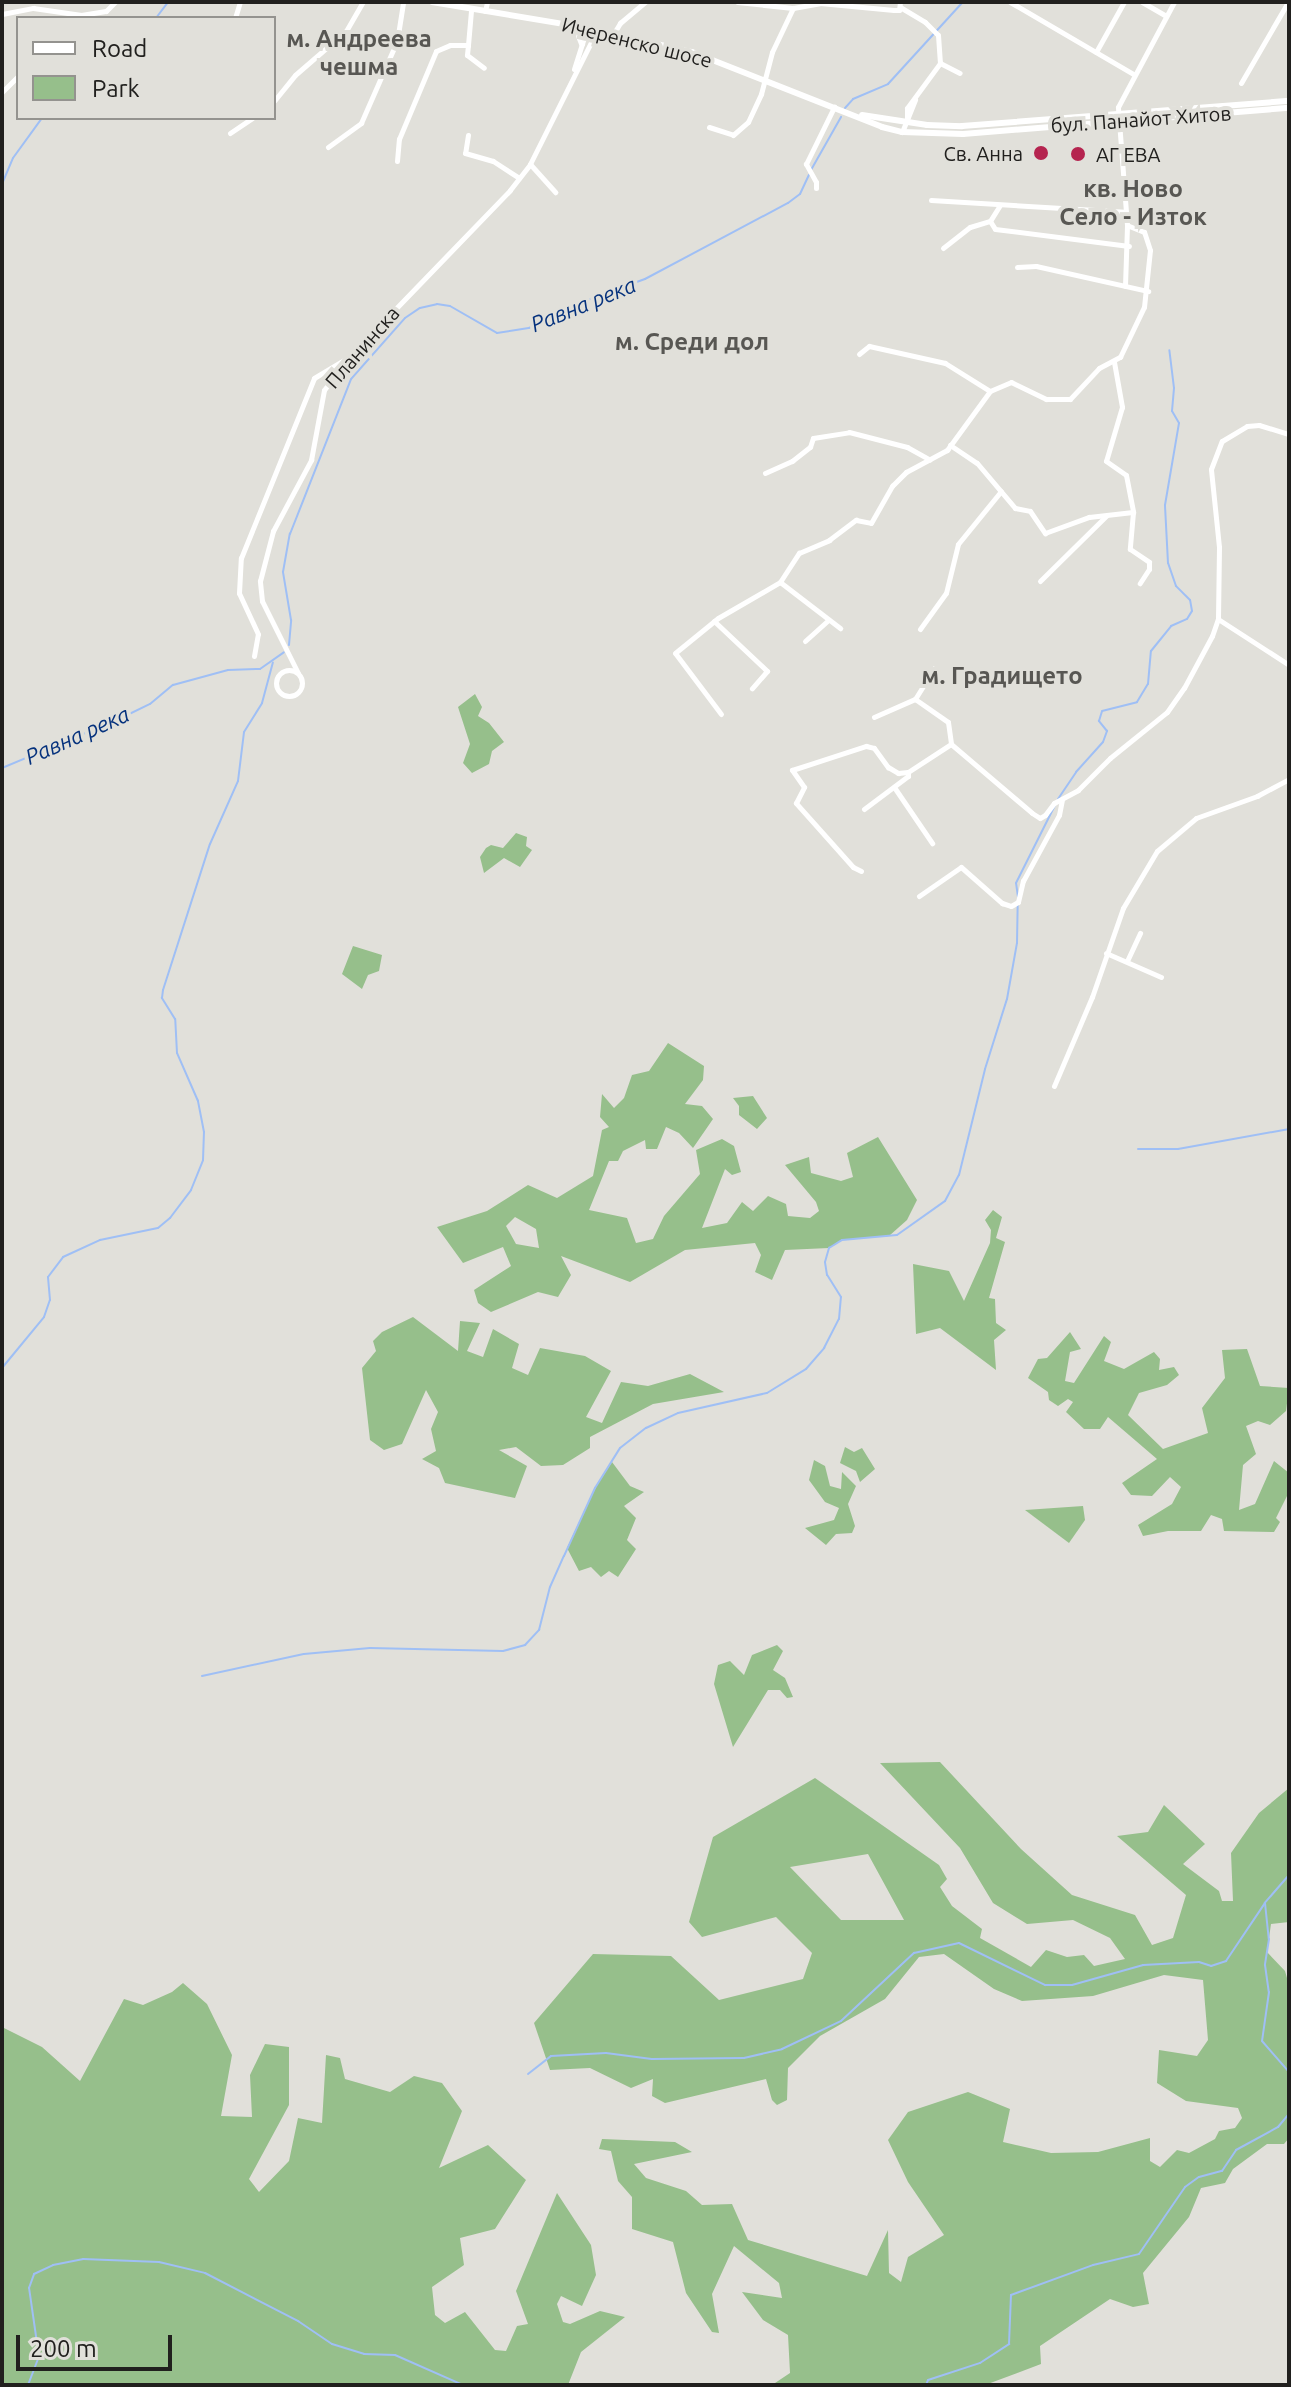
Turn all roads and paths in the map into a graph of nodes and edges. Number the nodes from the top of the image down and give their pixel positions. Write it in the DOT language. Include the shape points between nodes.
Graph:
graph roads {
  1 [pos="115,2"];
  2 [pos="363,2"];
  3 [pos="403,2"];
  4 [pos="432,2"];
  5 [pos="487,2"];
  6 [pos="645,2"];
  7 [pos="737,2"];
  8 [pos="1010,2"];
  9 [pos="1124,2"];
  10 [pos="1142,2"];
  11 [pos="1174,2"];
  12 [pos="1288,2"];
  13 [pos="900,5"];
  14 [pos="793,8"];
  15 [pos="471,9"];
  16 [pos="485,11"];
  17 [pos="2,14"];
  18 [pos="72,16"];
  19 [pos="82,16"];
  20 [pos="1166,16"];
  21 [pos="566,24"];
  22 [pos="587,28"];
  23 [pos="597,30"];
  24 [pos="614,33"];
  25 [pos="582,44"];
  26 [pos="468,45"];
  27 [pos="1096,52"];
  28 [pos="940,63"];
  29 [pos="484,68"];
  30 [pos="960,73"];
  31 [pos="1133,74"];
  32 [pos="765,79"];
  33 [pos="571,80"];
  34 [pos="1241,83"];
  35 [pos="276,99"];
  36 [pos="1289,101"];
  37 [pos="835,106"];
  38 [pos="1289,108"];
  39 [pos="853,113"];
  40 [pos="1118,116"];
  41 [pos="249,120"];
  42 [pos="907,122"];
  43 [pos="709,127"];
  44 [pos="902,132"];
  45 [pos="230,133"];
  46 [pos="468,135"];
  47 [pos="328,147"];
  48 [pos="397,161"];
  49 [pos="530,164"];
  50 [pos="519,178"];
  51 [pos="816,188"];
  52 [pos="555,192"];
  53 [pos="931,200"];
  54 [pos="1000,205"];
  55 [pos="1125,212"];
  56 [pos="990,221"];
  57 [pos="1127,225"];
  58 [pos="1129,246"];
  59 [pos="943,248"];
  60 [pos="1017,267"];
  61 [pos="1125,286"];
  62 [pos="1148,291"];
  63 [pos="859,354"];
  64 [pos="348,358"];
  65 [pos="1114,362"];
  66 [pos="990,391"];
  67 [pos="1289,434"];
  68 [pos="950,445"];
  69 [pos="931,460"];
  70 [pos="765,473"];
  71 [pos="1001,491"];
  72 [pos="1133,512"];
  73 [pos="1107,516"];
  74 [pos="1040,581"];
  75 [pos="780,582"];
  76 [pos="1140,583"];
  77 [pos="1218,619"];
  78 [pos="828,620"];
  79 [pos="714,621"];
  80 [pos="840,628"];
  81 [pos="920,629"];
  82 [pos="805,641"];
  83 [pos="289,655"];
  84 [pos="254,656"];
  85 [pos="1289,665"];
  86 [pos="934,669"];
  87 [pos="284,672"];
  88 [pos="298,673"];
  89 [pos="752,688"];
  90 [pos="915,699"];
  91 [pos="721,714"];
  92 [pos="874,717"];
  93 [pos="951,744"];
  94 [pos="908,772"];
  95 [pos="1289,779"];
  96 [pos="894,787"];
  97 [pos="1062,798"];
  98 [pos="864,809"];
  99 [pos="932,843"];
  100 [pos="861,871"];
  101 [pos="919,896"];
  102 [pos="1140,933"];
  103 [pos="1106,953"];
  104 [pos="1127,961"];
  105 [pos="1161,977"];
  106 [pos="1054,1086"];
  1 -- 19 [label="street" via="106,11"];
  2 -- 35 [label="street" via="346,31"];
  3 -- 47 [label="street" via="397,41 361,123"];
  4 -- 15 [label="street, Ичеренско шосе"];
  5 -- 16 [label="street"];
  6 -- 24 [label="street"];
  7 -- 14 [label="street"];
  8 -- 27 [label="street"];
  9 -- 27 [label="street"];
  10 -- 20 [label="street"];
  11 -- 20 [label="street"];
  12 -- 34 [label="street"];
  13 -- 14 [label="street" via="894,10 820,3"];
  13 -- 28 [label="street" via="936,32"];
  14 -- 32 [label="street"];
  15 -- 16 [label="street, Ичеренско шосе"];
  15 -- 26 [label="street"];
  16 -- 21 [label="street, Ичеренско шосе"];
  17 -- 18 [label="street" via="33,8"];
  20 -- 31 [label="street"];
  21 -- 22 [label="street, Ичеренско шосе"];
  21 -- 25 [label="street"];
  22 -- 23 [label="street, Ичеренско шосе"];
  22 -- 25 [label="street"];
  23 -- 24 [label="street, Ичеренско шосе"];
  23 -- 33 [label="street"];
  24 -- 32 [label="street, Ичеренско шосе" via="692,52"];
  25 -- 33 [label="street"];
  26 -- 29 [label="street" via="467,55"];
  26 -- 48 [label="street" via="436,51 399,139"];
  27 -- 31 [label="street"];
  28 -- 30 [label="street"];
  28 -- 42 [label="street" via="915,99"];
  31 -- 40 [label="street"];
  32 -- 37 [label="street, Ичеренско шосе"];
  32 -- 43 [label="street" via="753,114 740,130 726,136"];
  33 -- 49 [label="street, Планинска"];
  36 -- 40 [label="street, бул. Панайот Хитов"];
  37 -- 39 [label="street, бул. Панайот Хитов"];
  37 -- 51 [label="street" via="806,164"];
  38 -- 40 [label="street, бул. Панайот Хитов"];
  39 -- 42 [label="street, бул. Панайот Хитов"];
  39 -- 44 [label="street, бул. Панайот Хитов"];
  40 -- 42 [label="street, бул. Панайот Хитов" via="962,126"];
  40 -- 44 [label="street, бул. Панайот Хитов" via="963,134"];
  40 -- 55 [label="street"];
  41 -- 45 [label="street"];
  42 -- 44 [label="street"];
  46 -- 50 [label="street" via="465,153 493,161"];
  49 -- 50 [label="street, Планинска"];
  49 -- 52 [label="street"];
  50 -- 64 [label="street, Планинска"];
  53 -- 54 [label="street"];
  54 -- 55 [label="street"];
  54 -- 56 [label="street"];
  55 -- 57 [label="street"];
  56 -- 58 [label="street" via="995,229"];
  56 -- 59 [label="street" via="970,227"];
  57 -- 58 [label="street"];
  57 -- 62 [label="street" via="1138,227 1148,238"];
  58 -- 61 [label="street"];
  60 -- 61 [label="street" via="1036,266"];
  61 -- 62 [label="street"];
  62 -- 65 [label="street" via="1137,327"];
  63 -- 66 [label="street" via="869,346 945,363"];
  64 -- 83 [label="street, Планинска" via="324,390 311,460 283,508 262,565 262,601"];
  64 -- 84 [label="street" via="314,378 241,558 239,593 258,634"];
  65 -- 66 [label="street" via="1099,368 1070,399 1040,397 1011,382"];
  65 -- 72 [label="street" via="1122,407 1106,461 1126,475"];
  66 -- 68 [label="street"];
  67 -- 77 [label="street" via="1268,425 1247,426 1222,441 1213,460"];
  68 -- 69 [label="street"];
  68 -- 71 [label="street" via="977,463"];
  69 -- 70 [label="street" via="907,447 849,432 813,438 792,461"];
  69 -- 75 [label="street" via="892,486 871,523 856,520 799,553"];
  71 -- 73 [label="street" via="1015,508 1030,511 1045,533 1068,522"];
  71 -- 81 [label="street" via="958,544 946,593"];
  72 -- 73 [label="street"];
  72 -- 76 [label="street" via="1130,549 1149,562"];
  73 -- 74 [label="street"];
  75 -- 78 [label="street"];
  75 -- 79 [label="street"];
  77 -- 85 [label="street"];
  77 -- 97 [label="street" via="1193,673 1167,712"];
  78 -- 80 [label="street"];
  78 -- 82 [label="street"];
  79 -- 89 [label="street" via="767,671"];
  79 -- 91 [label="street" via="675,653"];
  83 -- 87 [label="street"];
  83 -- 88 [label="street, Планинска"];
  86 -- 90 [label="street"];
  87 -- 88 [label="street"];
  87 -- 88 [label="street" via="276,684 286,696 301,691"];
  90 -- 92 [label="street"];
  90 -- 93 [label="street" via="948,722"];
  93 -- 94 [label="street"];
  93 -- 97 [label="street" via="1040,818"];
  94 -- 96 [label="street"];
  94 -- 100 [label="street" via="888,767 874,748 866,746 792,770 804,787 796,803"];
  95 -- 103 [label="street" via="1257,796 1212,809 1175,833 1135,885"];
  96 -- 98 [label="street"];
  96 -- 99 [label="street"];
  97 -- 101 [label="street" via="1059,815 1011,906 961,867"];
  102 -- 104 [label="street"];
  103 -- 104 [label="street"];
  103 -- 106 [label="street"];
  104 -- 105 [label="street"];
}
